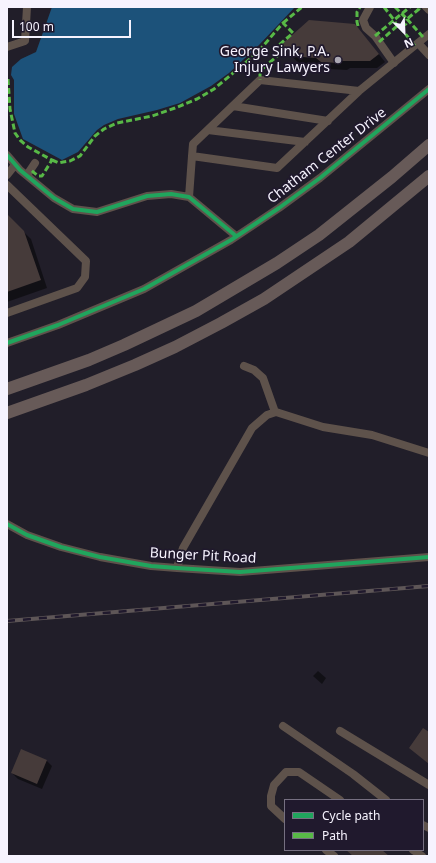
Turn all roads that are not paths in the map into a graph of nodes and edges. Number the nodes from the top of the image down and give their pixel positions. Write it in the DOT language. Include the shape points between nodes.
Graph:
graph roads {
  1 [pos="27,7"];
  2 [pos="370,7"];
  3 [pos="426,7"];
  4 [pos="429,10"];
  5 [pos="429,34"];
  6 [pos="418,42"];
  7 [pos="7,47"];
  8 [pos="429,55"];
  9 [pos="394,63"];
  10 [pos="429,89"];
  11 [pos="359,91"];
  12 [pos="233,106"];
  13 [pos="328,121"];
  14 [pos="208,130"];
  15 [pos="305,142"];
  16 [pos="429,145"];
  17 [pos="7,155"];
  18 [pos="192,156"];
  19 [pos="35,163"];
  20 [pos="15,165"];
  21 [pos="7,174"];
  22 [pos="27,175"];
  23 [pos="429,176"];
  24 [pos="7,185"];
  25 [pos="189,197"];
  26 [pos="236,236"];
  27 [pos="7,313"];
  28 [pos="7,343"];
  29 [pos="244,366"];
  30 [pos="7,389"];
  31 [pos="275,412"];
  32 [pos="7,413"];
  33 [pos="429,453"];
  34 [pos="7,524"];
  35 [pos="429,557"];
  36 [pos="177,568"];
  37 [pos="283,726"];
  38 [pos="340,731"];
  39 [pos="429,785"];
  40 [pos="339,799"];
  41 [pos="385,799"];
  42 [pos="284,818"];
  1 -- 7 [label="street" via="25,41"];
  2 -- 9 [label="street" via="362,20"];
  3 -- 4 [label="street"];
  5 -- 6 [label="street"];
  6 -- 8 [label="street"];
  6 -- 9 [label="street"];
  9 -- 11 [label="street"];
  10 -- 26 [label="street, Chatham Center Drive" via="320,178"];
  11 -- 12 [label="street" via="260,80"];
  11 -- 13 [label="street"];
  12 -- 13 [label="street"];
  12 -- 14 [label="street"];
  13 -- 15 [label="street"];
  14 -- 15 [label="street"];
  14 -- 18 [label="street" via="193,144"];
  15 -- 18 [label="street" via="277,168"];
  16 -- 30 [label="highway" via="319,235 196,311 96,357"];
  17 -- 20 [label="street"];
  18 -- 25 [label="street"];
  19 -- 22 [label="street"];
  20 -- 21 [label="street"];
  20 -- 22 [label="street"];
  22 -- 25 [label="street" via="54,198 72,209 97,212 147,196 171,194"];
  23 -- 32 [label="highway" via="349,242 222,323 135,365"];
  24 -- 27 [label="street" via="86,261 85,277 77,288"];
  25 -- 26 [label="street"];
  26 -- 28 [label="street, Chatham Center Drive" via="144,289"];
  29 -- 31 [label="street" via="254,370 262,378"];
  31 -- 33 [label="street" via="323,427 372,435"];
  31 -- 36 [label="street" via="267,415 252,428 183,548"];
  34 -- 36 [label="street, Bunger Pit Road" via="61,548 151,566"];
  35 -- 36 [label="street, Bunger Pit Road" via="240,572"];
  37 -- 41 [label="street"];
  38 -- 39 [label="street"];
  40 -- 42 [label="street" via="299,772 286,772 274,785 271,796 271,806"];
}
